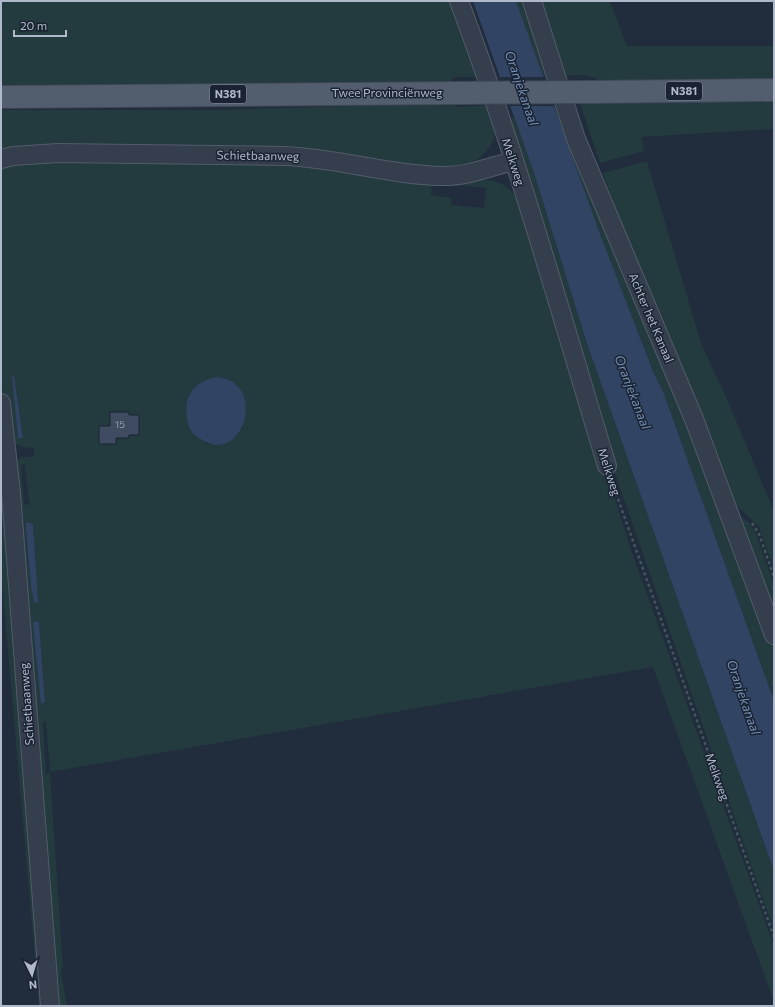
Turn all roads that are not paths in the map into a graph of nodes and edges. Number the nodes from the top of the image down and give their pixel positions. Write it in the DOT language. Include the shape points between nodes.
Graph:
graph roads {
  1 [pos="459,1"];
  2 [pos="532,1"];
  3 [pos="774,90"];
  4 [pos="1,96"];
  5 [pos="1,159"];
  6 [pos="513,161"];
  7 [pos="1,403"];
  8 [pos="606,466"];
  9 [pos="774,635"];
  10 [pos="50,1006"];
  1 -- 6 [label="street, Melkweg"];
  2 -- 9 [label="street, Achter het Kanaal" via="576,139 694,419"];
  3 -- 4 [label="main road, Twee Provinciënweg / N381, bridge"];
  5 -- 6 [label="street, Schietbaanweg" via="58,153 285,156 310,157 441,176 465,175"];
  6 -- 8 [label="street, Melkweg" via="544,255"];
  7 -- 10 [label="street, Schietbaanweg" via="11,493"];
}
